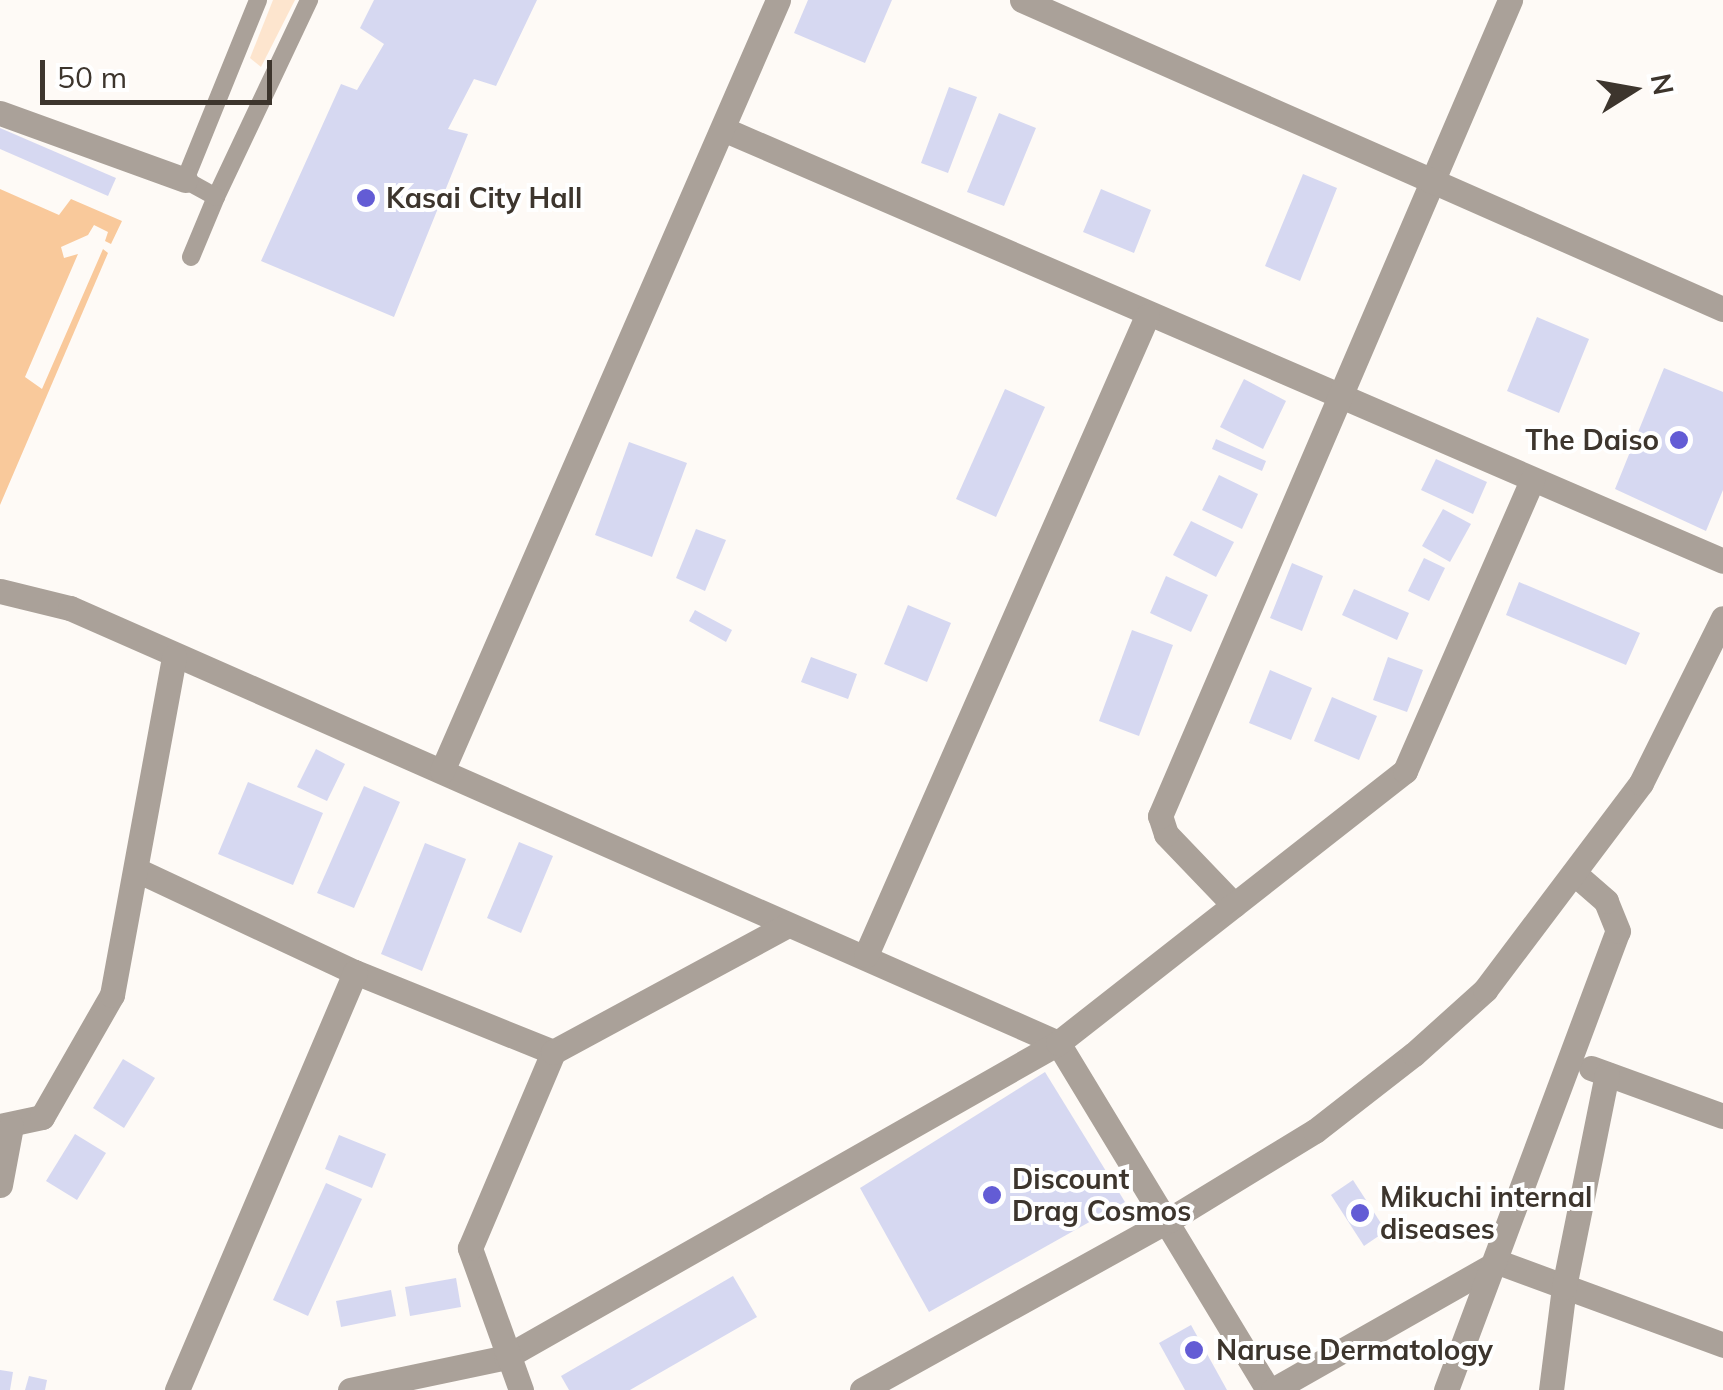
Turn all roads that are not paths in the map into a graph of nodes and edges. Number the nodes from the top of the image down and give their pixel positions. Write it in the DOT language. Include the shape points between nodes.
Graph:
graph roads {
  1 [pos="258,0"];
  2 [pos="309,0"];
  3 [pos="778,0"];
  4 [pos="1022,0"];
  5 [pos="1510,0"];
  6 [pos="0,113"];
  7 [pos="723,129"];
  8 [pos="1434,178"];
  9 [pos="185,180"];
  10 [pos="216,197"];
  11 [pos="192,257"];
  12 [pos="1723,309"];
  13 [pos="1147,316"];
  14 [pos="1343,399"];
  15 [pos="1532,480"];
  16 [pos="1723,560"];
  17 [pos="0,591"];
  18 [pos="1723,618"];
  19 [pos="174,657"];
  20 [pos="442,770"];
  21 [pos="139,871"];
  22 [pos="1576,875"];
  23 [pos="1234,905"];
  24 [pos="788,925"];
  25 [pos="866,956"];
  26 [pos="355,972"];
  27 [pos="1058,1042"];
  28 [pos="553,1052"];
  29 [pos="1572,1061"];
  30 [pos="1607,1074"];
  31 [pos="1723,1116"];
  32 [pos="5,1126"];
  33 [pos="0,1185"];
  34 [pos="1169,1220"];
  35 [pos="1498,1262"];
  36 [pos="1564,1287"];
  37 [pos="1437,1297"];
  38 [pos="1472,1326"];
  39 [pos="1723,1345"];
  40 [pos="506,1358"];
  41 [pos="177,1390"];
  42 [pos="350,1390"];
  43 [pos="521,1390"];
  44 [pos="862,1390"];
  45 [pos="1271,1390"];
  46 [pos="1446,1390"];
  47 [pos="1551,1390"];
  1 -- 9 [label="lane"];
  2 -- 10 [label="lane"];
  3 -- 7 [label="street"];
  4 -- 8 [label="street"];
  5 -- 8 [label="street"];
  6 -- 9 [label="street"];
  7 -- 13 [label="street"];
  7 -- 20 [label="street"];
  8 -- 12 [label="street"];
  8 -- 14 [label="street"];
  9 -- 10 [label="lane"];
  10 -- 11 [label="lane"];
  13 -- 14 [label="street"];
  13 -- 25 [label="street"];
  14 -- 15 [label="street"];
  14 -- 23 [label="street" via="1160,816 1166,834"];
  15 -- 16 [label="street"];
  15 -- 23 [label="street" via="1405,771"];
  17 -- 19 [label="street" via="70,608"];
  18 -- 22 [label="street" via="1641,783"];
  19 -- 20 [label="street"];
  19 -- 21 [label="street"];
  20 -- 24 [label="street"];
  21 -- 26 [label="street"];
  21 -- 32 [label="street" via="112,995 42,1117"];
  22 -- 29 [label="street" via="1606,901 1618,931"];
  22 -- 34 [label="street" via="1485,990 1414,1054 1315,1131"];
  23 -- 27 [label="street"];
  24 -- 25 [label="street"];
  24 -- 28 [label="street"];
  25 -- 27 [label="street"];
  26 -- 28 [label="street"];
  26 -- 41 [label="street"];
  27 -- 34 [label="street"];
  27 -- 40 [label="street"];
  28 -- 40 [label="street" via="470,1248"];
  29 -- 30 [label="street"];
  29 -- 35 [label="street"];
  30 -- 31 [label="street"];
  30 -- 36 [label="street"];
  32 -- 33 [label="street"];
  34 -- 44 [label="street"];
  34 -- 45 [label="street"];
  35 -- 36 [label="street"];
  35 -- 37 [label="street"];
  35 -- 38 [label="street"];
  36 -- 39 [label="street"];
  36 -- 47 [label="street"];
  37 -- 38 [label="street"];
  37 -- 45 [label="street"];
  38 -- 46 [label="street"];
  40 -- 42 [label="street"];
  40 -- 43 [label="street"];
}
